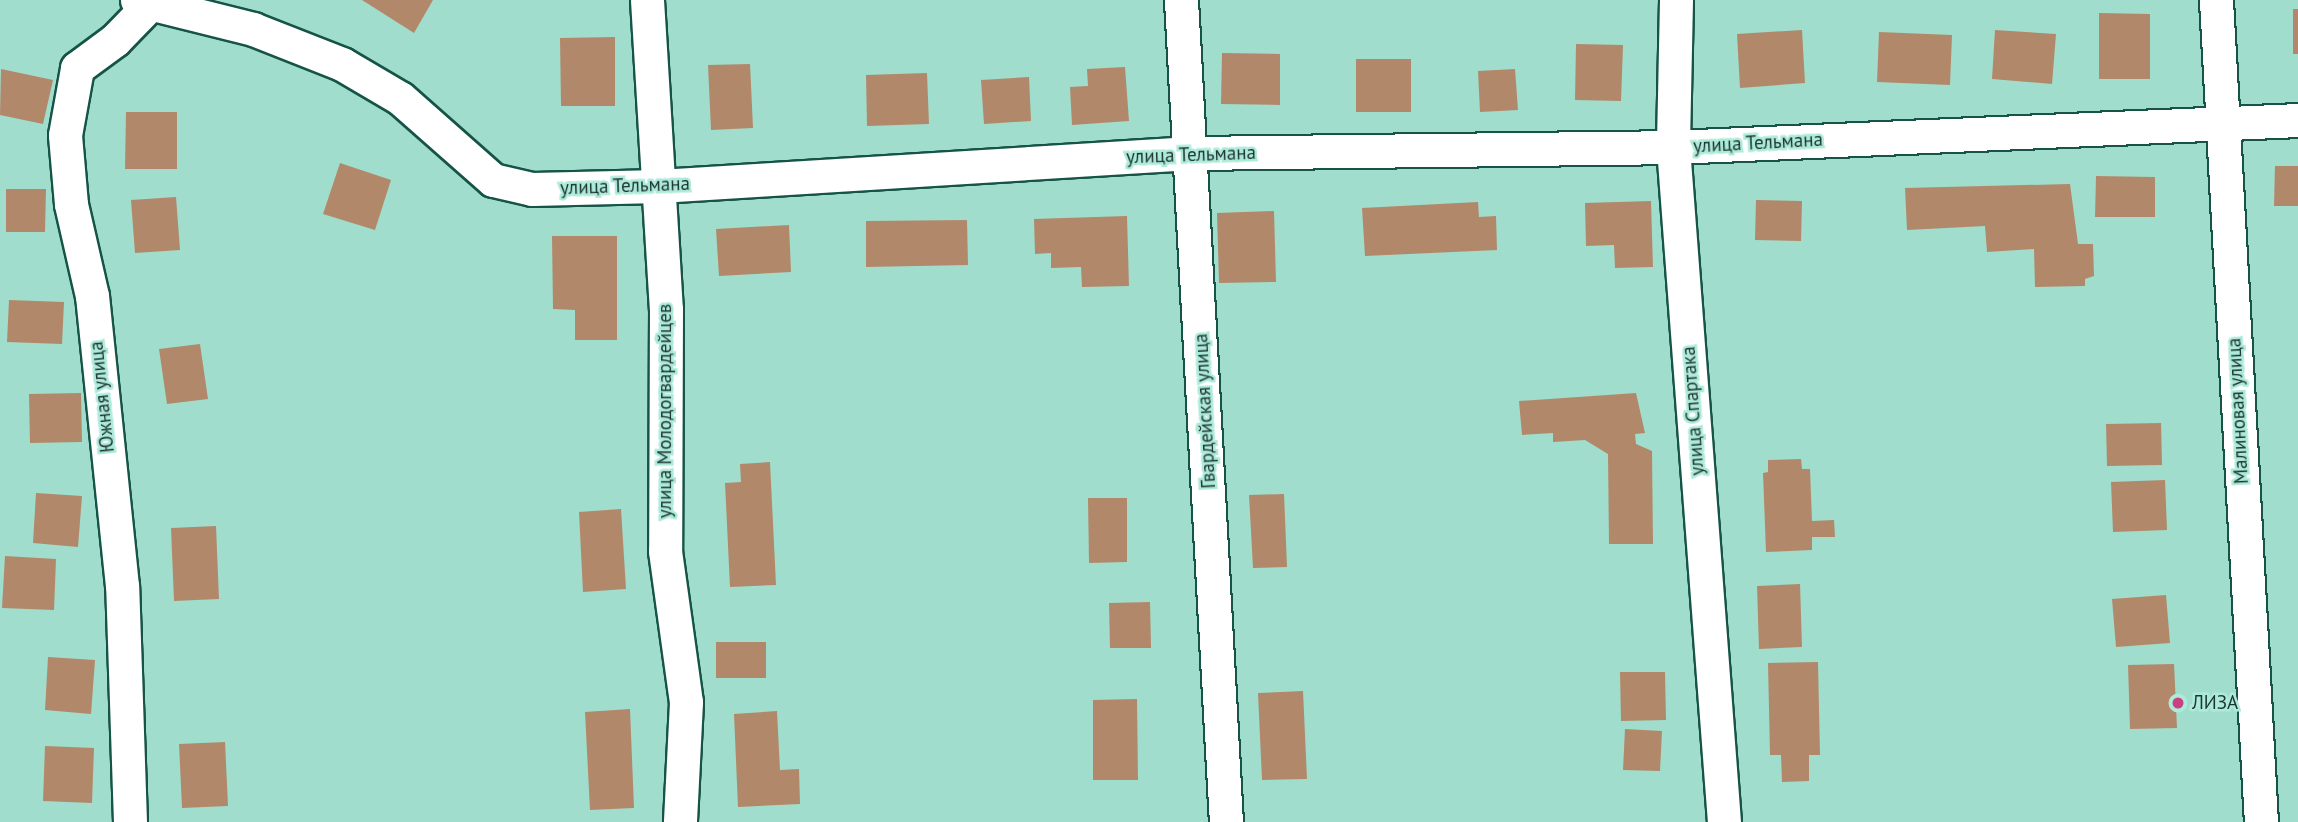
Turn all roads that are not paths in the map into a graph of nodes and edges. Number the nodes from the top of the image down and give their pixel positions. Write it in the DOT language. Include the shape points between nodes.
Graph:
graph roads {
  1 [pos="648,0"];
  2 [pos="1181,0"];
  3 [pos="1676,0"];
  4 [pos="2216,0"];
  5 [pos="144,2"];
  6 [pos="2298,120"];
  7 [pos="2222,123"];
  8 [pos="1674,147"];
  9 [pos="1191,153"];
  10 [pos="659,186"];
  11 [pos="130,822"];
  12 [pos="680,822"];
  13 [pos="1226,822"];
  14 [pos="1724,822"];
  15 [pos="2261,822"];
  1 -- 10 [label="street, улица Молодогвардейцев"];
  2 -- 9 [label="street, Гвардейская улица"];
  3 -- 8 [label="street, улица Спартака"];
  4 -- 7 [label="street, Малиновая улица"];
  5 -- 10 [label="street, улица Тельмана" via="253,29 342,64 400,98 493,180 532,189"];
  5 -- 11 [label="street, Южная улица" via="76,68 65,135 71,205 92,296 122,586"];
  6 -- 7 [label="street, улица Тельмана"];
  7 -- 8 [label="street, улица Тельмана"];
  7 -- 15 [label="street, Малиновая улица"];
  8 -- 9 [label="street, улица Тельмана"];
  8 -- 14 [label="street, улица Спартака"];
  9 -- 10 [label="street, улица Тельмана"];
  9 -- 13 [label="street, Гвардейская улица"];
  10 -- 12 [label="street, улица Молодогвардейцев" via="666,309 665,551 686,702"];
}
